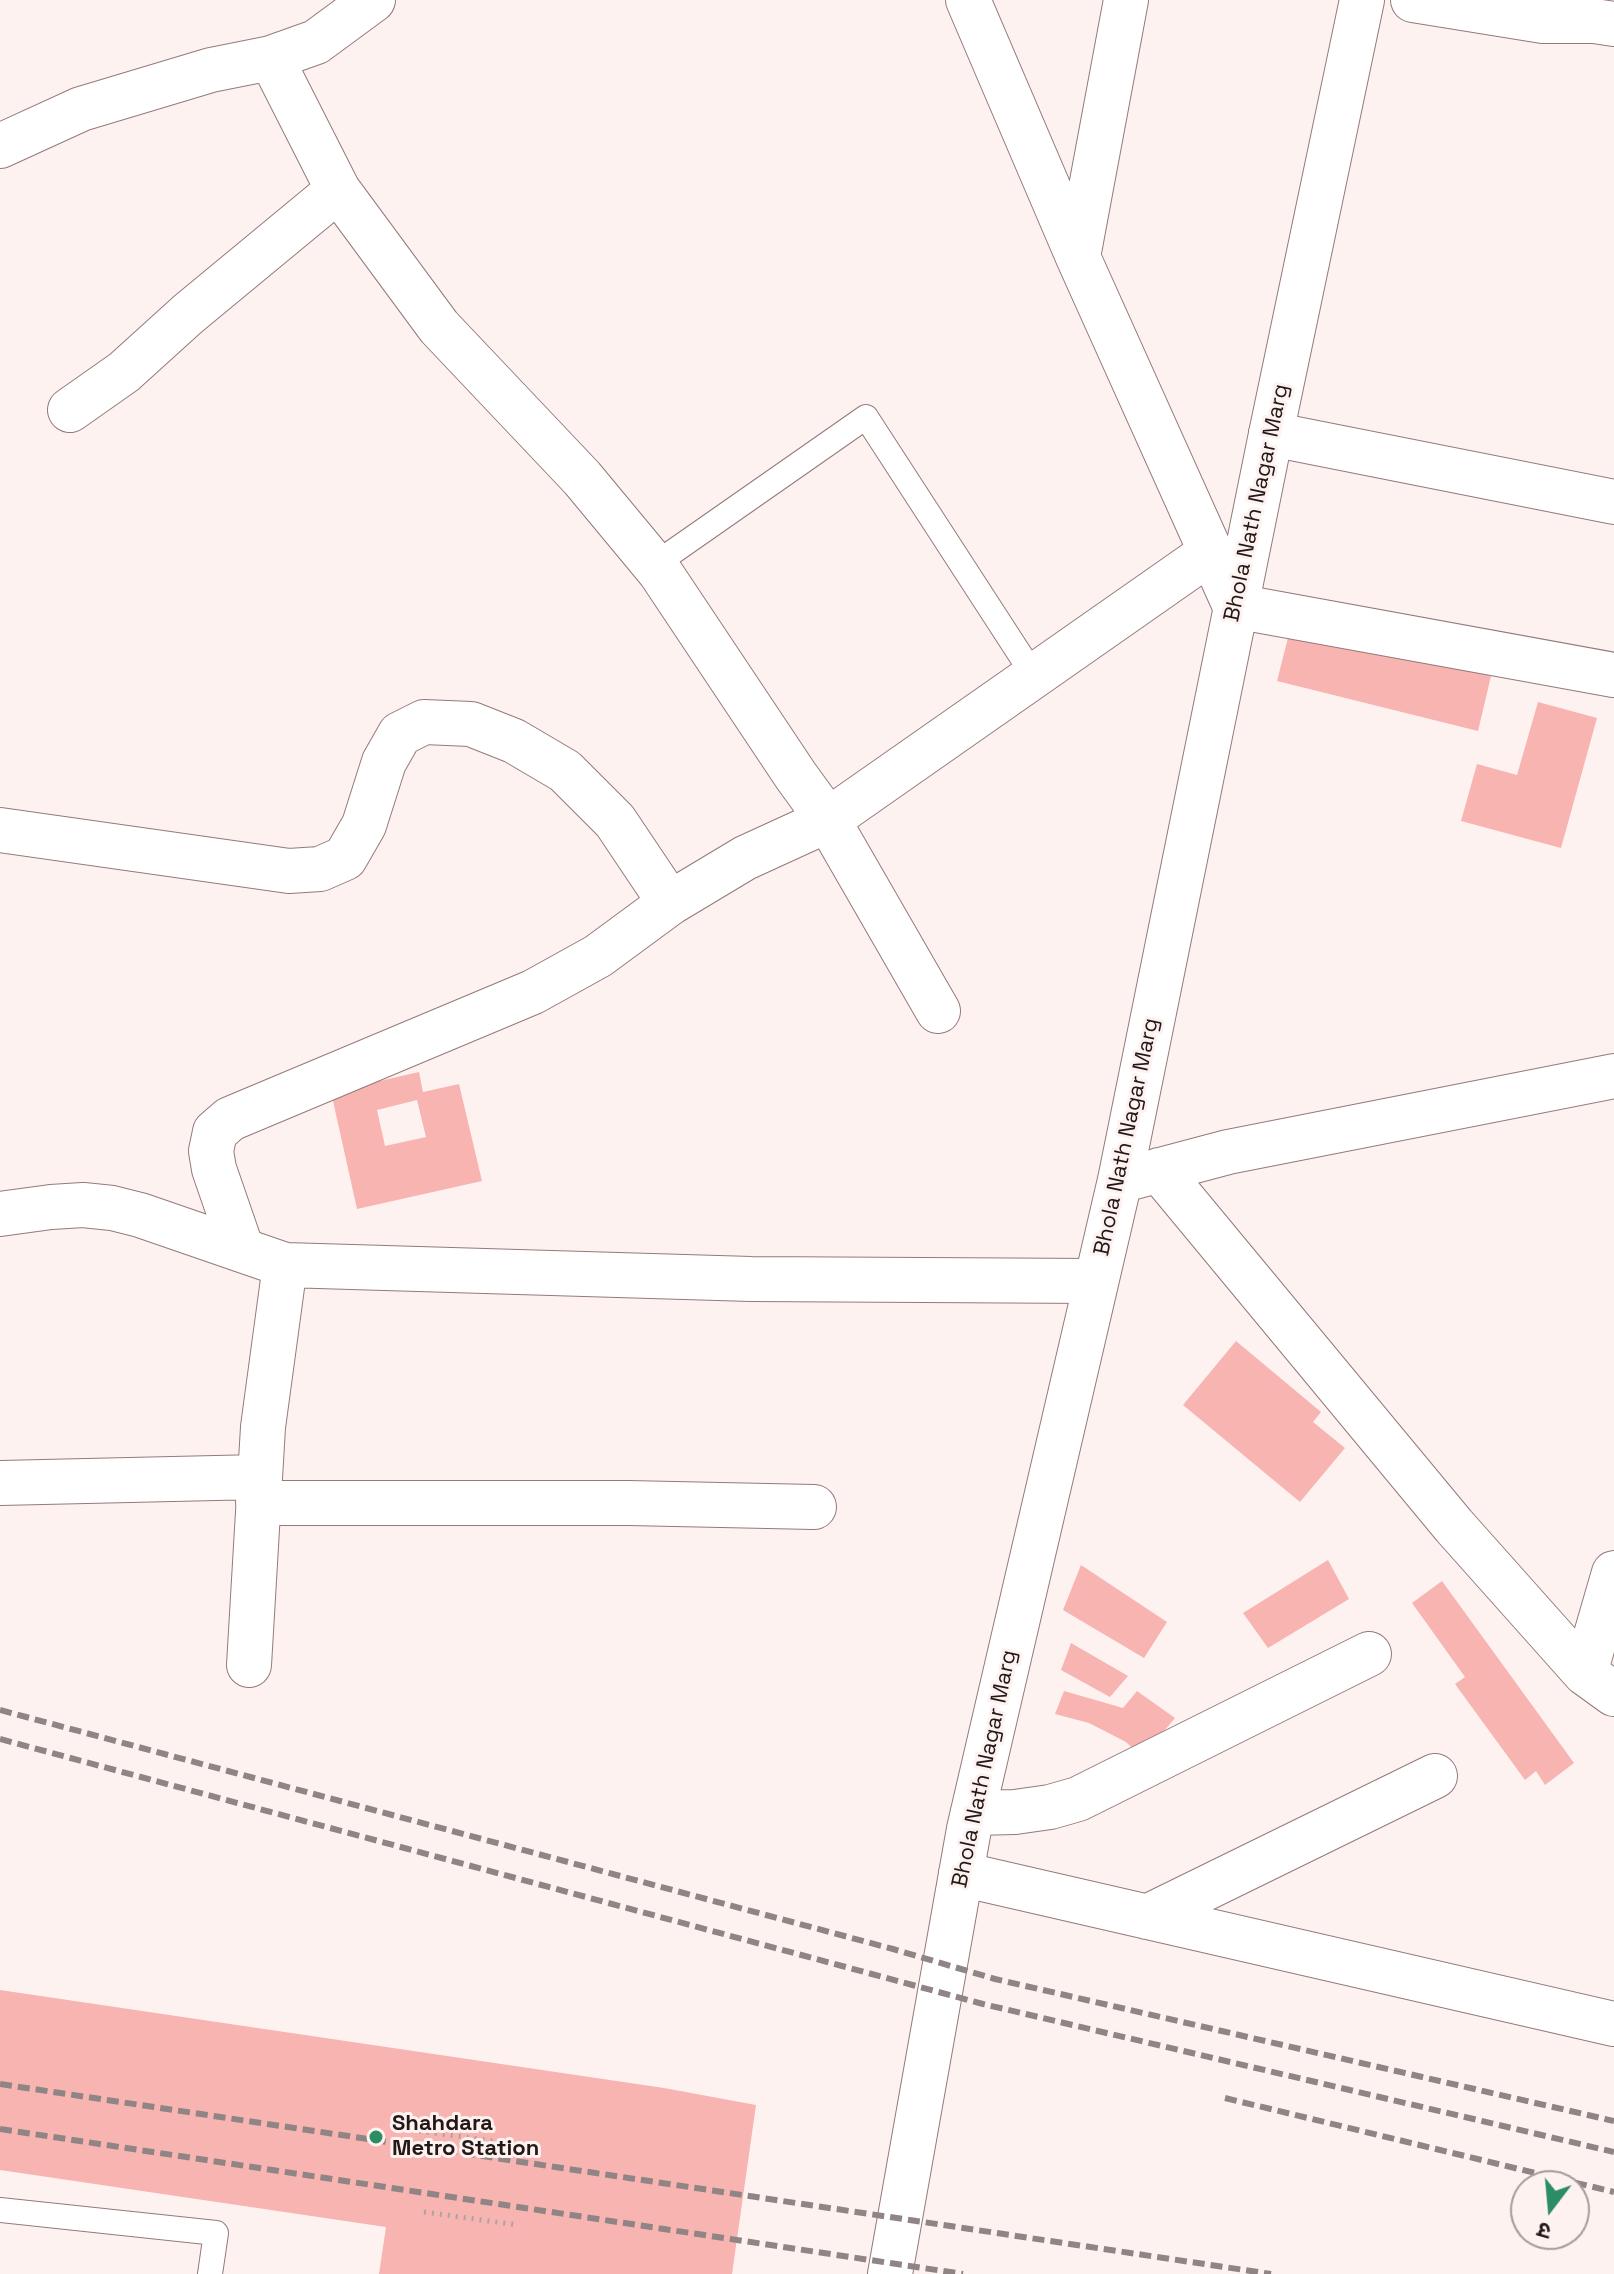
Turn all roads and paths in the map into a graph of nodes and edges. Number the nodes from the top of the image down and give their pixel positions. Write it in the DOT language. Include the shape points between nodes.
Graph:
graph roads {
  1 [pos="373,0"];
  2 [pos="968,0"];
  3 [pos="1126,0"];
  4 [pos="1362,0"];
  5 [pos="1413,0"];
  6 [pos="1602,15"];
  7 [pos="271,58"];
  8 [pos="0,146"];
  9 [pos="338,190"];
  10 [pos="1078,257"];
  11 [pos="70,410"];
  12 [pos="1271,434"];
  13 [pos="1614,502"];
  14 [pos="1211,552"];
  15 [pos="654,565"];
  16 [pos="1235,606"];
  17 [pos="1614,675"];
  18 [pos="1034,676"];
  19 [pos="828,820"];
  20 [pos="0,830"];
  21 [pos="670,903"];
  22 [pos="938,1011"];
  23 [pos="1614,1076"];
  24 [pos="1139,1175"];
  25 [pos="0,1214"];
  26 [pos="242,1250"];
  27 [pos="285,1265"];
  28 [pos="1095,1281"];
  29 [pos="0,1483"];
  30 [pos="259,1490"];
  31 [pos="814,1507"];
  32 [pos="1614,1573"];
  33 [pos="1369,1654"];
  34 [pos="249,1665"];
  35 [pos="1600,1684"];
  36 [pos="1435,1776"];
  37 [pos="973,1813"];
  38 [pos="961,1874"];
  39 [pos="1147,1917"];
  40 [pos="1614,2024"];
  41 [pos="419,2131"];
  42 [pos="523,2145"];
  43 [pos="0,2210"];
  44 [pos="424,2212"];
  45 [pos="518,2225"];
  46 [pos="210,2274"];
  47 [pos="890,2274"];
  1 -- 7 [label="street" via="316,42"];
  2 -- 10 [label="street"];
  3 -- 10 [label="street"];
  4 -- 12 [label="street, Bhola Nath Nagar Marg"];
  5 -- 6 [label="street" via="1543,21"];
  7 -- 8 [label="street" via="81,109"];
  7 -- 9 [label="street"];
  9 -- 11 [label="street" via="124,372"];
  9 -- 15 [label="street" via="439,327 582,478"];
  10 -- 14 [label="street"];
  12 -- 13 [label="street"];
  12 -- 16 [label="street, Bhola Nath Nagar Marg"];
  14 -- 16 [label="street"];
  14 -- 18 [label="street"];
  15 -- 18 [label="lane" via="866,417"];
  15 -- 19 [label="street"];
  16 -- 17 [label="street"];
  16 -- 24 [label="street, Bhola Nath Nagar Marg"];
  18 -- 19 [label="street"];
  19 -- 21 [label="street" via="745,858"];
  19 -- 22 [label="street"];
  20 -- 21 [label="street" via="289,871 320,869 345,858 400,734 424,722 471,724 514,741 565,771 615,821"];
  21 -- 26 [label="street" via="598,956 533,992 230,1119 215,1132 211,1151"];
  23 -- 24 [label="street" via="1228,1152"];
  24 -- 28 [label="street, Bhola Nath Nagar Marg"];
  24 -- 35 [label="street"];
  25 -- 26 [label="street" via="83,1205 112,1208"];
  26 -- 27 [label="street"];
  27 -- 28 [label="street" via="751,1279"];
  27 -- 30 [label="street"];
  28 -- 37 [label="street, Bhola Nath Nagar Marg"];
  29 -- 30 [label="street"];
  30 -- 31 [label="street"];
  30 -- 34 [label="street"];
  32 -- 35 [label="street"];
  33 -- 37 [label="street" via="1078,1799 1038,1809"];
  36 -- 39 [label="street"];
  37 -- 38 [label="street, Bhola Nath Nagar Marg"];
  38 -- 39 [label="street"];
  38 -- 47 [label="street, Bhola Nath Nagar Marg"];
  39 -- 40 [label="street"];
  41 -- 42 [label="path"];
  43 -- 46 [label="lane" via="216,2233"];
  44 -- 45 [label="path"];
}
